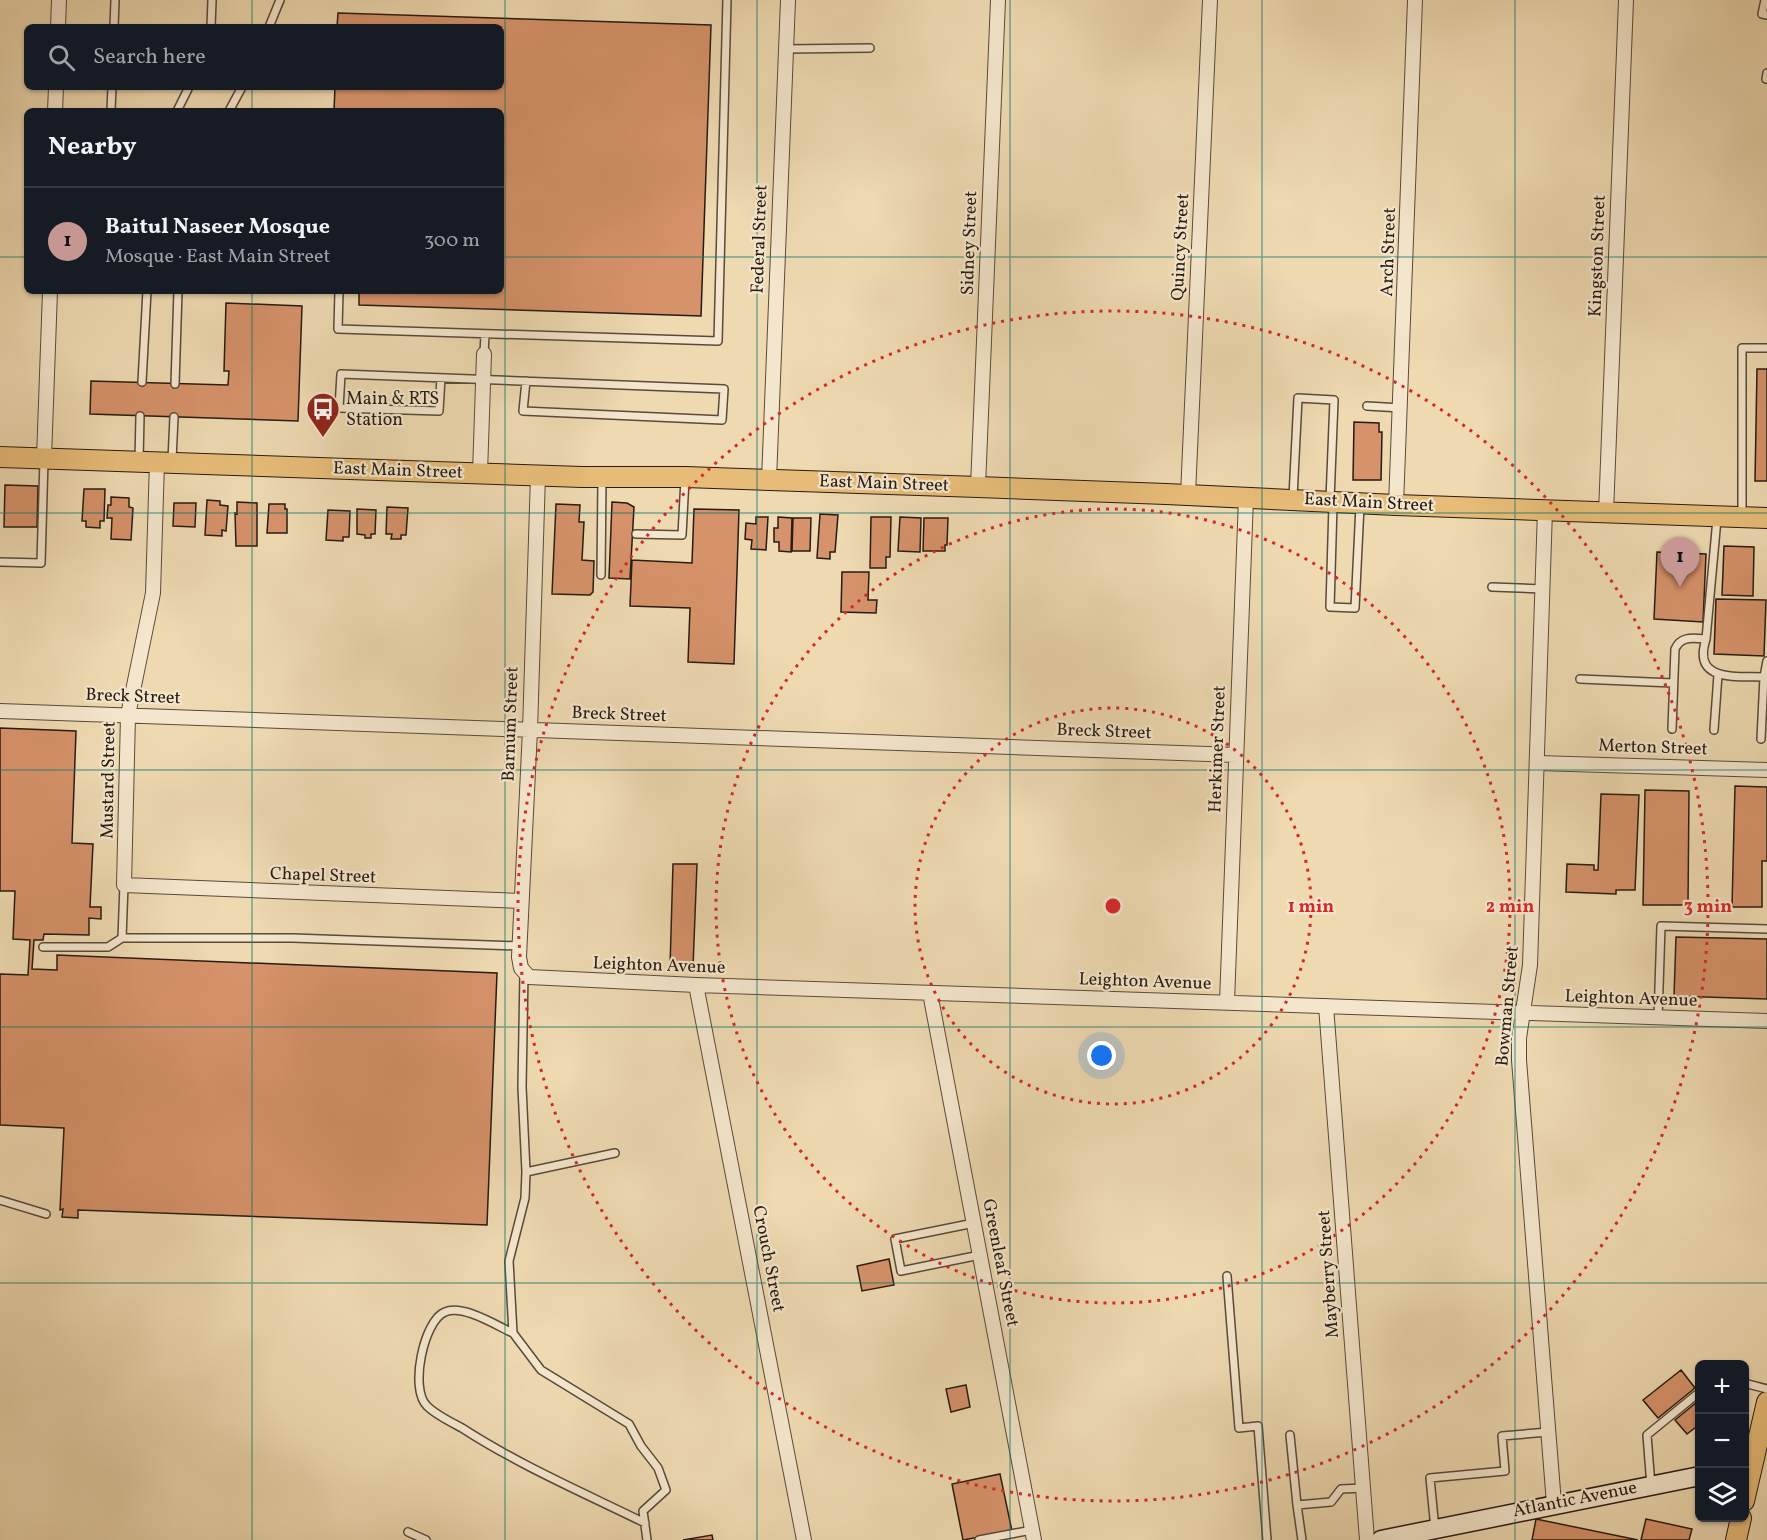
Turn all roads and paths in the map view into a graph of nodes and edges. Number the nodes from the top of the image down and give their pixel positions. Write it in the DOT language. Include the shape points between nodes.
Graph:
graph roads {
  1 [pos="59,0"];
  2 [pos="116,0"];
  3 [pos="212,0"];
  4 [pos="280,0"];
  5 [pos="727,0"];
  6 [pos="788,0"];
  7 [pos="998,0"];
  8 [pos="1210,0"];
  9 [pos="1415,0"];
  10 [pos="1626,0"];
  11 [pos="1765,0"];
  12 [pos="1767,15"];
  13 [pos="58,24"];
  14 [pos="114,24"];
  15 [pos="211,24"];
  16 [pos="270,24"];
  17 [pos="870,48"];
  18 [pos="786,49"];
  19 [pos="56,90"];
  20 [pos="112,90"];
  21 [pos="188,90"];
  22 [pos="240,90"];
  23 [pos="55,108"];
  24 [pos="111,108"];
  25 [pos="178,108"];
  26 [pos="231,108"];
  27 [pos="50,294"];
  28 [pos="147,294"];
  29 [pos="178,294"];
  30 [pos="339,294"];
  31 [pos="484,334"];
  32 [pos="1767,348"];
  33 [pos="484,354"];
  34 [pos="441,378"];
  35 [pos="483,379"];
  36 [pos="526,381"];
  37 [pos="142,382"];
  38 [pos="175,384"];
  39 [pos="1367,406"];
  40 [pos="1401,408"];
  41 [pos="140,416"];
  42 [pos="174,417"];
  43 [pos="0,457"];
  44 [pos="44,458"];
  45 [pos="156,462"];
  46 [pos="480,474"];
  47 [pos="538,476"];
  48 [pos="602,477"];
  49 [pos="685,477"];
  50 [pos="769,480"];
  51 [pos="978,487"];
  52 [pos="1188,495"];
  53 [pos="1246,498"];
  54 [pos="1293,500"];
  55 [pos="1332,502"];
  56 [pos="1360,504"];
  57 [pos="1396,505"];
  58 [pos="1545,510"];
  59 [pos="1606,513"];
  60 [pos="1717,517"];
  61 [pos="1742,518"];
  62 [pos="1767,518"];
  63 [pos="636,534"];
  64 [pos="0,561"];
  65 [pos="601,575"];
  66 [pos="1492,587"];
  67 [pos="1543,589"];
  68 [pos="1706,639"];
  69 [pos="1767,661"];
  70 [pos="1718,675"];
  71 [pos="1764,677"];
  72 [pos="1580,679"];
  73 [pos="1674,682"];
  74 [pos="0,711"];
  75 [pos="128,715"];
  76 [pos="1672,729"];
  77 [pos="530,730"];
  78 [pos="1714,730"];
  79 [pos="1761,739"];
  80 [pos="1236,755"];
  81 [pos="1538,763"];
  82 [pos="1767,770"];
  83 [pos="124,885"];
  84 [pos="521,901"];
  85 [pos="1767,929"];
  86 [pos="122,938"];
  87 [pos="519,946"];
  88 [pos="43,947"];
  89 [pos="524,973"];
  90 [pos="696,985"];
  91 [pos="930,993"];
  92 [pos="1227,1002"];
  93 [pos="1326,1006"];
  94 [pos="1523,1013"];
  95 [pos="1658,1018"];
  96 [pos="1767,1021"];
  97 [pos="615,1153"];
  98 [pos="526,1172"];
  99 [pos="0,1200"];
  100 [pos="46,1214"];
  101 [pos="974,1223"];
  102 [pos="980,1255"];
  103 [pos="1227,1276"];
  104 [pos="513,1334"];
  105 [pos="1749,1384"];
  106 [pos="1767,1389"];
  107 [pos="1695,1396"];
  108 [pos="1767,1402"];
  109 [pos="1548,1432"];
  110 [pos="1290,1435"];
  111 [pos="1754,1467"];
  112 [pos="1695,1477"];
  113 [pos="1749,1484"];
  114 [pos="1651,1486"];
  115 [pos="1363,1488"];
  116 [pos="1554,1504"];
  117 [pos="1297,1505"];
  118 [pos="1740,1522"];
  119 [pos="645,1523"];
  120 [pos="408,1532"];
  121 [pos="1429,1533"];
  122 [pos="1033,1535"];
  123 [pos="426,1540"];
  124 [pos="647,1540"];
  125 [pos="804,1540"];
  126 [pos="979,1540"];
  127 [pos="1267,1540"];
  128 [pos="1302,1540"];
  129 [pos="1367,1540"];
  130 [pos="1381,1540"];
  131 [pos="1736,1540"];
  1 -- 13 [label="street"];
  2 -- 14 [label="lane"];
  3 -- 15 [label="lane"];
  4 -- 16 [label="lane"];
  5 -- 31 [label="lane" via="718,341"];
  6 -- 18 [label="street, Federal Street"];
  7 -- 51 [label="street, Sidney Street"];
  8 -- 52 [label="street, Quincy Street"];
  9 -- 40 [label="street, Arch Street"];
  10 -- 59 [label="street, Kingston Street"];
  11 -- 12 [label="lane" via="1762,14"];
  17 -- 18 [label="lane"];
  18 -- 50 [label="street, Federal Street"];
  19 -- 23 [label="street"];
  20 -- 24 [label="lane"];
  21 -- 25 [label="lane"];
  22 -- 26 [label="lane"];
  27 -- 44 [label="street"];
  28 -- 37 [label="lane"];
  29 -- 38 [label="lane"];
  30 -- 31 [label="lane" via="338,330"];
  31 -- 33 [label="lane"];
  32 -- 61 [label="lane" via="1742,348"];
  33 -- 35 [label="street"];
  34 -- 34 [label="lane" via="439,411 339,408 341,374"];
  34 -- 35 [label="lane"];
  35 -- 36 [label="lane"];
  35 -- 46 [label="street"];
  36 -- 36 [label="lane" via="723,389 722,420 523,411"];
  39 -- 40 [label="lane"];
  40 -- 57 [label="street, Arch Street"];
  41 -- 45 [label="lane"];
  42 -- 45 [label="lane"];
  43 -- 44 [label="main road, East Main Street"];
  44 -- 45 [label="main road, East Main Street"];
  44 -- 64 [label="lane" via="41,563"];
  45 -- 46 [label="main road, East Main Street"];
  45 -- 75 [label="street, Mustard Street" via="153,592"];
  46 -- 47 [label="main road, East Main Street"];
  47 -- 48 [label="main road, East Main Street"];
  47 -- 77 [label="street, Barnum Street"];
  48 -- 49 [label="main road, East Main Street"];
  48 -- 65 [label="lane"];
  49 -- 50 [label="main road, East Main Street"];
  49 -- 63 [label="lane" via="682,535"];
  50 -- 51 [label="main road, East Main Street"];
  51 -- 52 [label="main road, East Main Street"];
  52 -- 53 [label="main road, East Main Street"];
  53 -- 54 [label="main road, East Main Street"];
  53 -- 80 [label="street, Herkimer Street"];
  54 -- 55 [label="main road, East Main Street"];
  54 -- 55 [label="lane" via="1298,398 1334,400"];
  55 -- 56 [label="main road, East Main Street"];
  55 -- 56 [label="lane" via="1330,607 1355,608"];
  56 -- 57 [label="main road, East Main Street"];
  57 -- 58 [label="main road, East Main Street"];
  58 -- 59 [label="main road, East Main Street"];
  58 -- 67 [label="street, Bowman Street"];
  59 -- 60 [label="main road, East Main Street"];
  60 -- 61 [label="main road, East Main Street"];
  60 -- 68 [label="lane"];
  61 -- 62 [label="main road, East Main Street"];
  66 -- 67 [label="lane"];
  67 -- 81 [label="street, Bowman Street"];
  68 -- 70 [label="lane" via="1704,662"];
  68 -- 73 [label="lane" via="1684,638 1678,642"];
  69 -- 71 [label="lane"];
  70 -- 71 [label="lane"];
  70 -- 78 [label="lane"];
  71 -- 79 [label="lane"];
  72 -- 73 [label="lane"];
  73 -- 76 [label="lane"];
  74 -- 75 [label="street, Breck Street"];
  75 -- 77 [label="street, Breck Street"];
  75 -- 83 [label="street, Mustard Street"];
  77 -- 80 [label="street, Breck Street"];
  77 -- 84 [label="street, Barnum Street"];
  80 -- 92 [label="street, Herkimer Street"];
  81 -- 82 [label="street, Merton Street"];
  81 -- 94 [label="street, Bowman Street" via="1530,965"];
  83 -- 84 [label="street, Chapel Street"];
  83 -- 86 [label="lane"];
  84 -- 87 [label="street, Barnum Street"];
  85 -- 95 [label="lane" via="1661,926"];
  86 -- 87 [label="lane" via="293,938"];
  86 -- 88 [label="lane" via="108,947"];
  87 -- 89 [label="street, Barnum Street"];
  89 -- 90 [label="street, Leighton Avenue" via="539,979"];
  89 -- 98 [label="lane" via="522,1087"];
  90 -- 91 [label="street, Leighton Avenue"];
  90 -- 125 [label="street, Crouch Street"];
  91 -- 92 [label="street, Leighton Avenue"];
  91 -- 101 [label="street, Greenleaf Street"];
  92 -- 93 [label="street, Leighton Avenue"];
  93 -- 94 [label="street, Leighton Avenue"];
  93 -- 115 [label="street, Mayberry Street"];
  94 -- 95 [label="street, Leighton Avenue"];
  94 -- 109 [label="street, Bowman Street" via="1519,1060"];
  95 -- 96 [label="street, Leighton Avenue"];
  97 -- 98 [label="lane"];
  98 -- 104 [label="lane" via="525,1198 509,1261"];
  99 -- 100 [label="lane"];
  101 -- 102 [label="street, Greenleaf Street"];
  101 -- 102 [label="lane" via="895,1239 901,1271"];
  102 -- 122 [label="street, Greenleaf Street"];
  103 -- 127 [label="lane" via="1239,1428 1258,1426"];
  104 -- 119 [label="lane" via="542,1370 628,1424 658,1468 666,1490 643,1511"];
  104 -- 119 [label="lane" via="464,1310 446,1311 432,1322 417,1371 418,1390 425,1406 482,1441"];
  105 -- 106 [label="lane"];
  107 -- 114 [label="lane" via="1647,1435"];
  108 -- 111 [label="main road"];
  109 -- 116 [label="street, Bowman Street"];
  109 -- 121 [label="lane" via="1502,1436 1505,1471 1430,1478"];
  110 -- 117 [label="lane"];
  111 -- 113 [label="main road"];
  112 -- 114 [label="main road, Atlantic Avenue"];
  114 -- 116 [label="main road, Atlantic Avenue"];
  115 -- 117 [label="lane" via="1341,1490 1331,1502"];
  115 -- 129 [label="street, Mayberry Street"];
  116 -- 121 [label="main road, Atlantic Avenue"];
  117 -- 128 [label="lane"];
  118 -- 131 [label="main road"];
  119 -- 124 [label="lane"];
  120 -- 123 [label="lane"];
  121 -- 130 [label="main road, Atlantic Avenue"];
  122 -- 126 [label="lane"];
}
